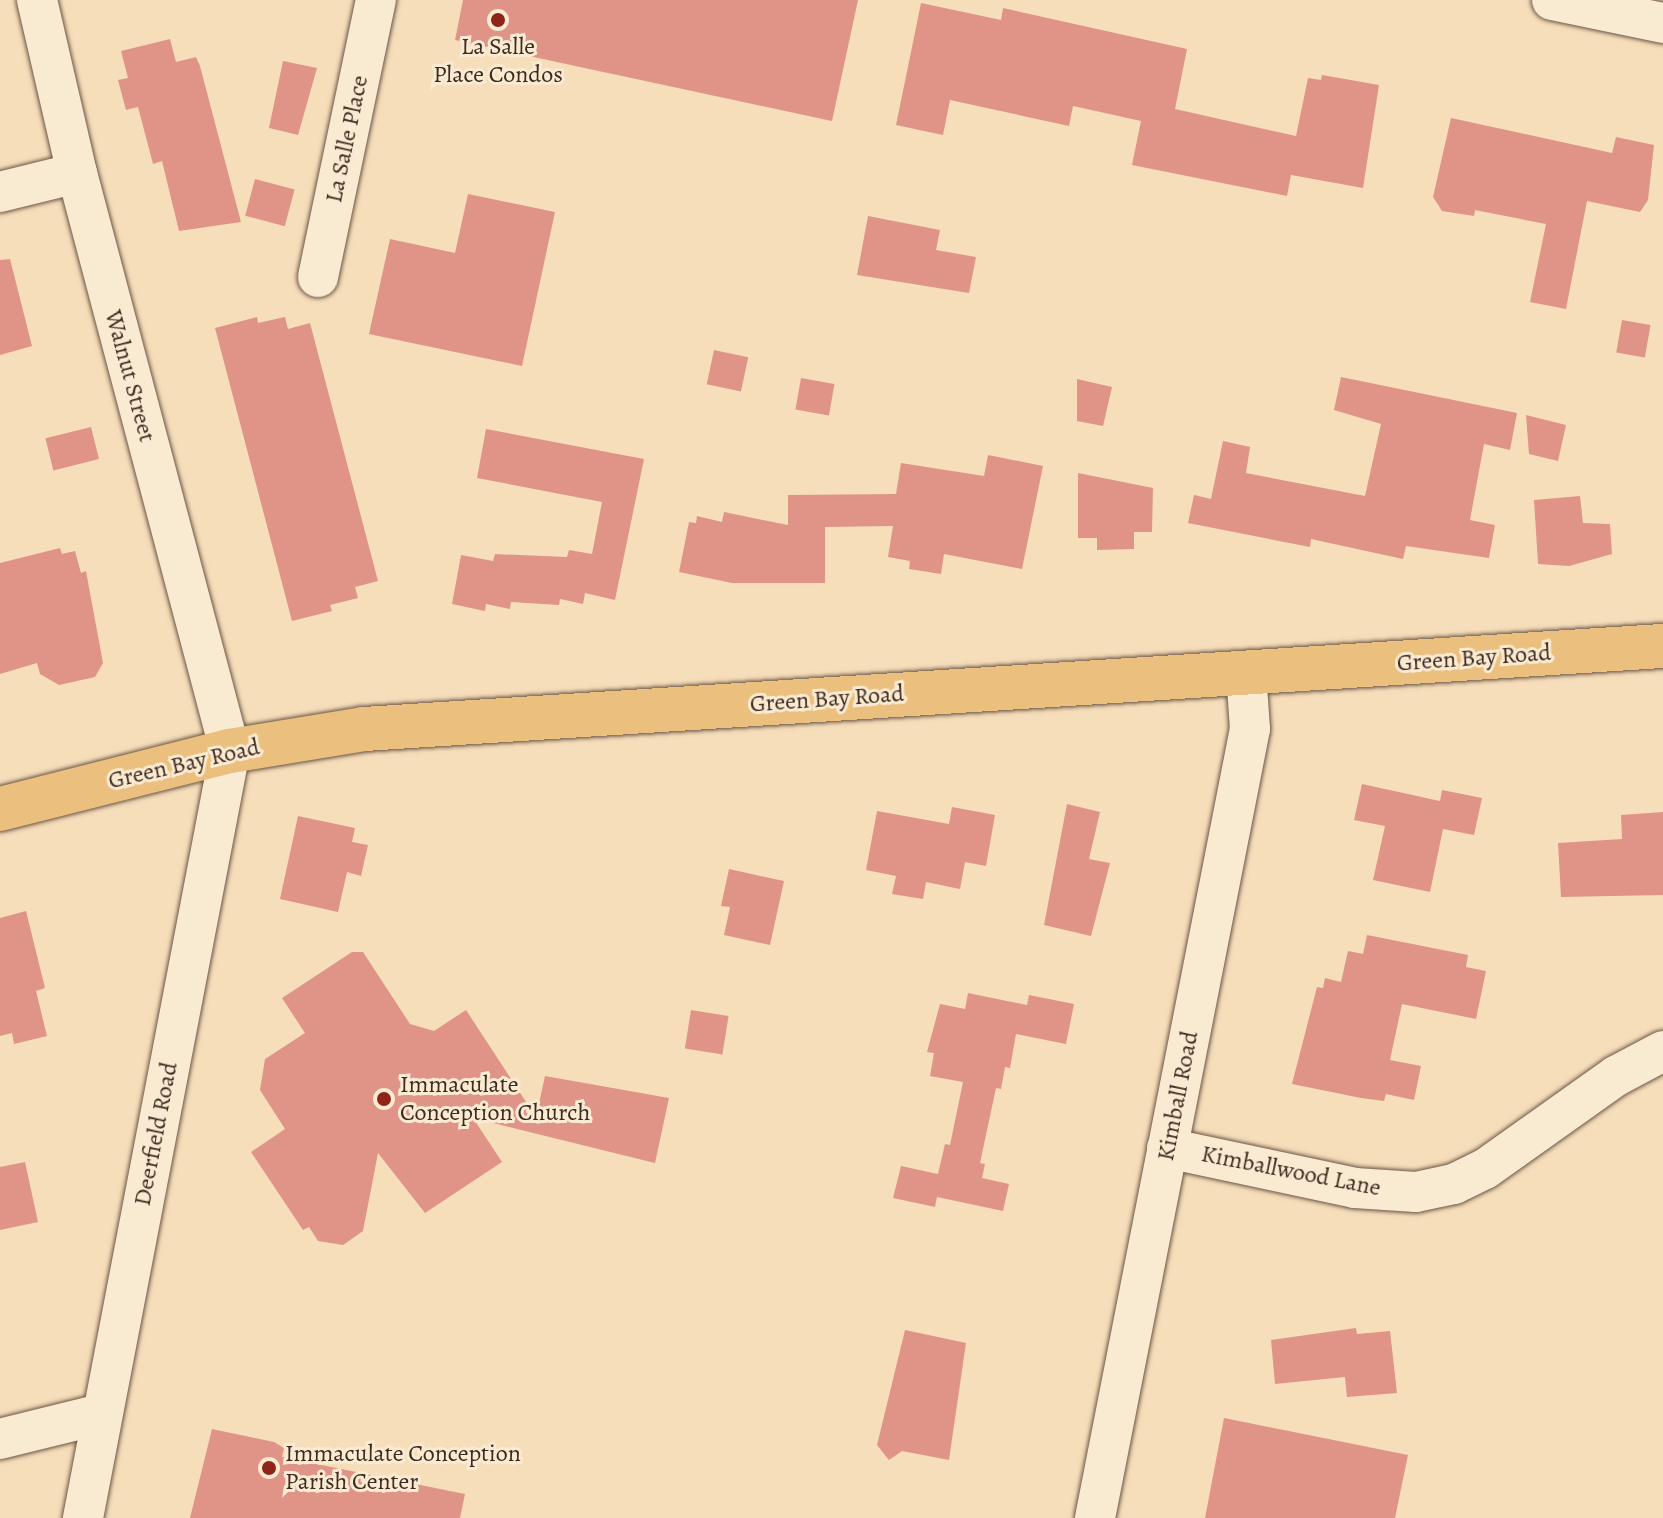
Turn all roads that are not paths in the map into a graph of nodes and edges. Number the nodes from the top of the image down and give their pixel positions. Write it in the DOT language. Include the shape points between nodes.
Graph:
graph roads {
  1 [pos="37,0"];
  2 [pos="376,0"];
  3 [pos="1552,0"];
  4 [pos="1663,23"];
  5 [pos="77,173"];
  6 [pos="0,192"];
  7 [pos="318,277"];
  8 [pos="1663,646"];
  9 [pos="1246,672"];
  10 [pos="230,751"];
  11 [pos="0,809"];
  12 [pos="1663,1051"];
  13 [pos="1167,1148"];
  14 [pos="101,1414"];
  15 [pos="0,1439"];
  16 [pos="83,1518"];
  17 [pos="1095,1518"];
  1 -- 5 [label="street, Walnut Street"];
  2 -- 7 [label="street, La Salle Place"];
  3 -- 4 [label="street"];
  5 -- 6 [label="street"];
  5 -- 10 [label="street, Walnut Street"];
  8 -- 9 [label="main road, Green Bay Road"];
  9 -- 10 [label="main road, Green Bay Road" via="364,729"];
  9 -- 13 [label="street, Kimball Road" via="1250,729"];
  10 -- 11 [label="main road, Green Bay Road"];
  10 -- 14 [label="street, Deerfield Road"];
  12 -- 13 [label="street, Kimballwood Lane" via="1616,1076 1485,1169 1454,1184 1416,1192 1355,1188"];
  13 -- 17 [label="street, Kimball Road"];
  14 -- 15 [label="street"];
  14 -- 16 [label="street, Deerfield Road"];
}
